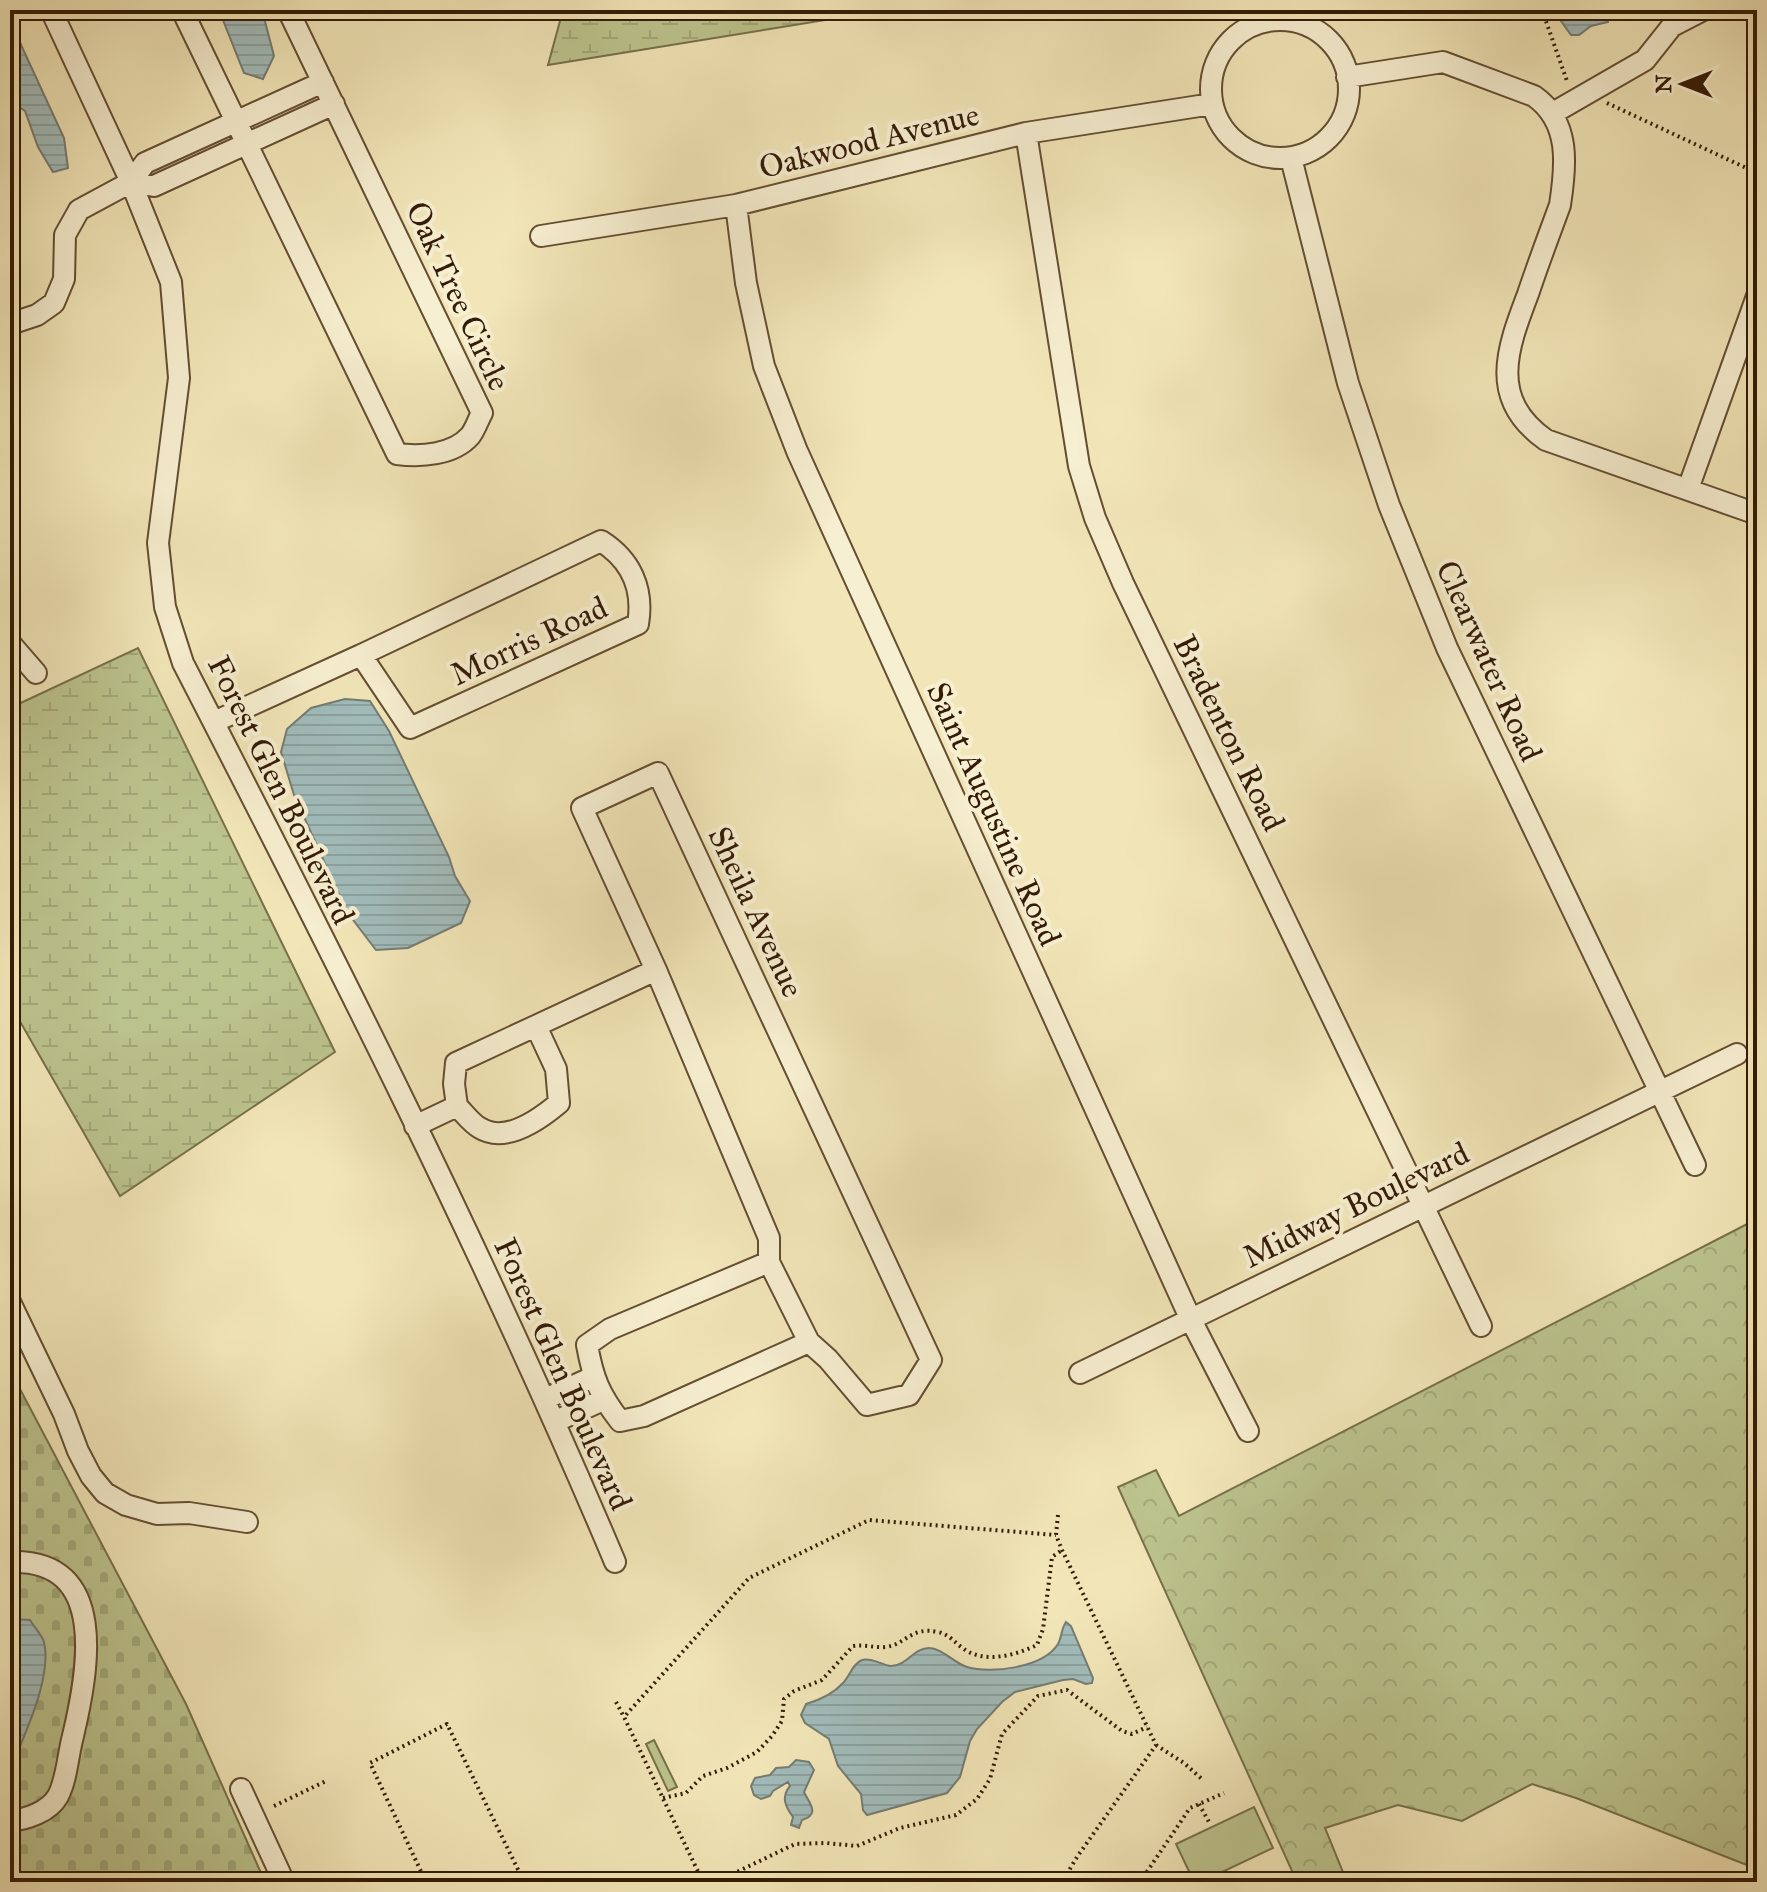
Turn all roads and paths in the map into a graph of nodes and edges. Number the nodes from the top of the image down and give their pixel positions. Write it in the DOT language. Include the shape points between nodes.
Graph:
graph roads {
  1 [pos="51,10"];
  2 [pos="182,10"];
  3 [pos="288,10"];
  4 [pos="1238,10"];
  5 [pos="1542,10"];
  6 [pos="1703,10"];
  7 [pos="1294,16"];
  8 [pos="1242,31"];
  9 [pos="1347,77"];
  10 [pos="1567,81"];
  11 [pos="323,82"];
  12 [pos="1585,93"];
  13 [pos="334,104"];
  14 [pos="1212,104"];
  15 [pos="1553,113"];
  16 [pos="235,124"];
  17 [pos="1026,133"];
  18 [pos="246,145"];
  19 [pos="1291,158"];
  20 [pos="1757,173"];
  21 [pos="131,182"];
  22 [pos="736,205"];
  23 [pos="541,236"];
  24 [pos="1757,296"];
  25 [pos="10,324"];
  26 [pos="1688,489"];
  27 [pos="1757,514"];
  28 [pos="10,643"];
  29 [pos="361,655"];
  30 [pos="36,673"];
  31 [pos="214,722"];
  32 [pos="656,970"];
  33 [pos="536,1026"];
  34 [pos="1737,1054"];
  35 [pos="1659,1090"];
  36 [pos="457,1106"];
  37 [pos="415,1126"];
  38 [pos="1695,1165"];
  39 [pos="1424,1205"];
  40 [pos="769,1262"];
  41 [pos="10,1302"];
  42 [pos="1191,1320"];
  43 [pos="1481,1326"];
  44 [pos="809,1342"];
  45 [pos="1080,1373"];
  46 [pos="593,1377"];
  47 [pos="545,1399"];
  48 [pos="603,1400"];
  49 [pos="556,1421"];
  50 [pos="1248,1431"];
  51 [pos="1058,1515"];
  52 [pos="247,1522"];
  53 [pos="1056,1535"];
  54 [pos="1062,1550"];
  55 [pos="10,1562"];
  56 [pos="615,1562"];
  57 [pos="616,1702"];
  58 [pos="624,1717"];
  59 [pos="1147,1727"];
  60 [pos="1156,1745"];
  61 [pos="1203,1780"];
  62 [pos="326,1781"];
  63 [pos="241,1789"];
  64 [pos="1224,1793"];
  65 [pos="663,1798"];
  66 [pos="1199,1804"];
  67 [pos="274,1806"];
  68 [pos="10,1821"];
  69 [pos="1209,1822"];
  70 [pos="284,1882"];
  71 [pos="426,1882"];
  72 [pos="524,1882"];
  73 [pos="703,1882"];
  74 [pos="716,1882"];
  75 [pos="1062,1882"];
  76 [pos="1140,1882"];
  1 -- 21 [label="street, Forest Glen Boulevard"];
  2 -- 16 [label="street, Oak Tree Circle"];
  3 -- 11 [label="street, Oak Tree Circle"];
  4 -- 8 [label="street"];
  5 -- 10 [label="path"];
  6 -- 12 [label="street" via="1672,26 1645,60"];
  7 -- 8 [label="street"];
  7 -- 9 [label="street" via="1326,38"];
  8 -- 14 [label="street" via="1216,63"];
  9 -- 15 [label="street" via="1443,62 1534,96"];
  9 -- 19 [label="street" via="1339,125 1319,147"];
  11 -- 13 [label="street, Oak Tree Circle"];
  11 -- 16 [label="street"];
  12 -- 15 [label="street"];
  12 -- 20 [label="path"];
  13 -- 18 [label="street"];
  13 -- 18 [label="street, Oak Tree Circle" via="482,413 469,437 444,451 417,457 397,454"];
  14 -- 17 [label="street, Oakwood Avenue"];
  14 -- 19 [label="street" via="1224,130 1244,149 1264,157"];
  15 -- 26 [label="street" via="1563,139 1560,205 1511,339 1506,373 1512,397 1527,425 1546,440"];
  16 -- 18 [label="street, Oak Tree Circle"];
  16 -- 21 [label="street" via="145,163"];
  17 -- 22 [label="street, Oakwood Avenue"];
  17 -- 39 [label="street, Bradenton Road" via="1079,466 1095,518"];
  18 -- 21 [label="street" via="154,186"];
  19 -- 35 [label="street, Clearwater Road" via="1348,383 1389,505 1447,648"];
  21 -- 25 [label="street" via="79,210 65,235 64,279 54,303"];
  21 -- 31 [label="street, Forest Glen Boulevard" via="171,282 178,364 158,543 165,607 183,663"];
  22 -- 23 [label="street, Oakwood Avenue"];
  22 -- 42 [label="street, Saint Augustine Road" via="764,366 797,451"];
  24 -- 26 [label="street"];
  26 -- 27 [label="street"];
  28 -- 30 [label="street"];
  29 -- 29 [label="street, Morris Road" via="601,541 618,551 642,603 638,624 410,728"];
  29 -- 31 [label="street, Morris Road"];
  31 -- 37 [label="street, Forest Glen Boulevard"];
  32 -- 33 [label="street"];
  32 -- 40 [label="street, Sheila Avenue" via="769,1238"];
  32 -- 44 [label="street, Sheila Avenue" via="582,808 658,773 931,1360 909,1395 867,1405"];
  33 -- 36 [label="street" via="456,1063"];
  33 -- 36 [label="street" via="556,1069 559,1103 536,1122 499,1134 480,1129"];
  34 -- 35 [label="street, Midway Boulevard"];
  35 -- 38 [label="street, Clearwater Road"];
  35 -- 39 [label="street, Midway Boulevard"];
  36 -- 37 [label="street"];
  37 -- 47 [label="street, Forest Glen Boulevard"];
  39 -- 42 [label="street, Midway Boulevard"];
  39 -- 43 [label="street, Bradenton Road"];
  40 -- 44 [label="street, Sheila Avenue"];
  40 -- 46 [label="street" via="610,1329 587,1345"];
  41 -- 52 [label="street" via="78,1451 105,1493 157,1514"];
  42 -- 45 [label="street, Midway Boulevard"];
  42 -- 50 [label="street, Saint Augustine Road"];
  44 -- 48 [label="street" via="644,1416 620,1421"];
  46 -- 47 [label="street"];
  46 -- 48 [label="street"];
  47 -- 49 [label="street, Forest Glen Boulevard"];
  48 -- 49 [label="street"];
  49 -- 56 [label="street, Forest Glen Boulevard"];
  51 -- 53 [label="path"];
  53 -- 54 [label="path"];
  53 -- 58 [label="path" via="869,1520 749,1578"];
  54 -- 59 [label="path"];
  54 -- 65 [label="path" via="1052,1557 1037,1645 1017,1655 986,1656 967,1652 938,1632 915,1631 884,1648 853,1646 822,1680 784,1699 782,1721 757,1752 703,1776 686,1793"];
  55 -- 68 [label="street" via="55,1570 73,1587 87,1644 85,1676 58,1796 41,1812"];
  57 -- 58 [label="path"];
  58 -- 65 [label="path"];
  59 -- 60 [label="path"];
  59 -- 74 [label="path" via="1132,1734 1122,1731 1067,1690 1038,1696 1002,1734 990,1779 977,1799 956,1815 900,1828 857,1846 795,1844"];
  60 -- 61 [label="path"];
  60 -- 75 [label="path"];
  62 -- 67 [label="path"];
  63 -- 70 [label="street"];
  64 -- 66 [label="path"];
  65 -- 73 [label="path"];
  66 -- 69 [label="path"];
  66 -- 76 [label="path" via="1190,1808"];
  71 -- 72 [label="path" via="370,1763 447,1724"];
}
